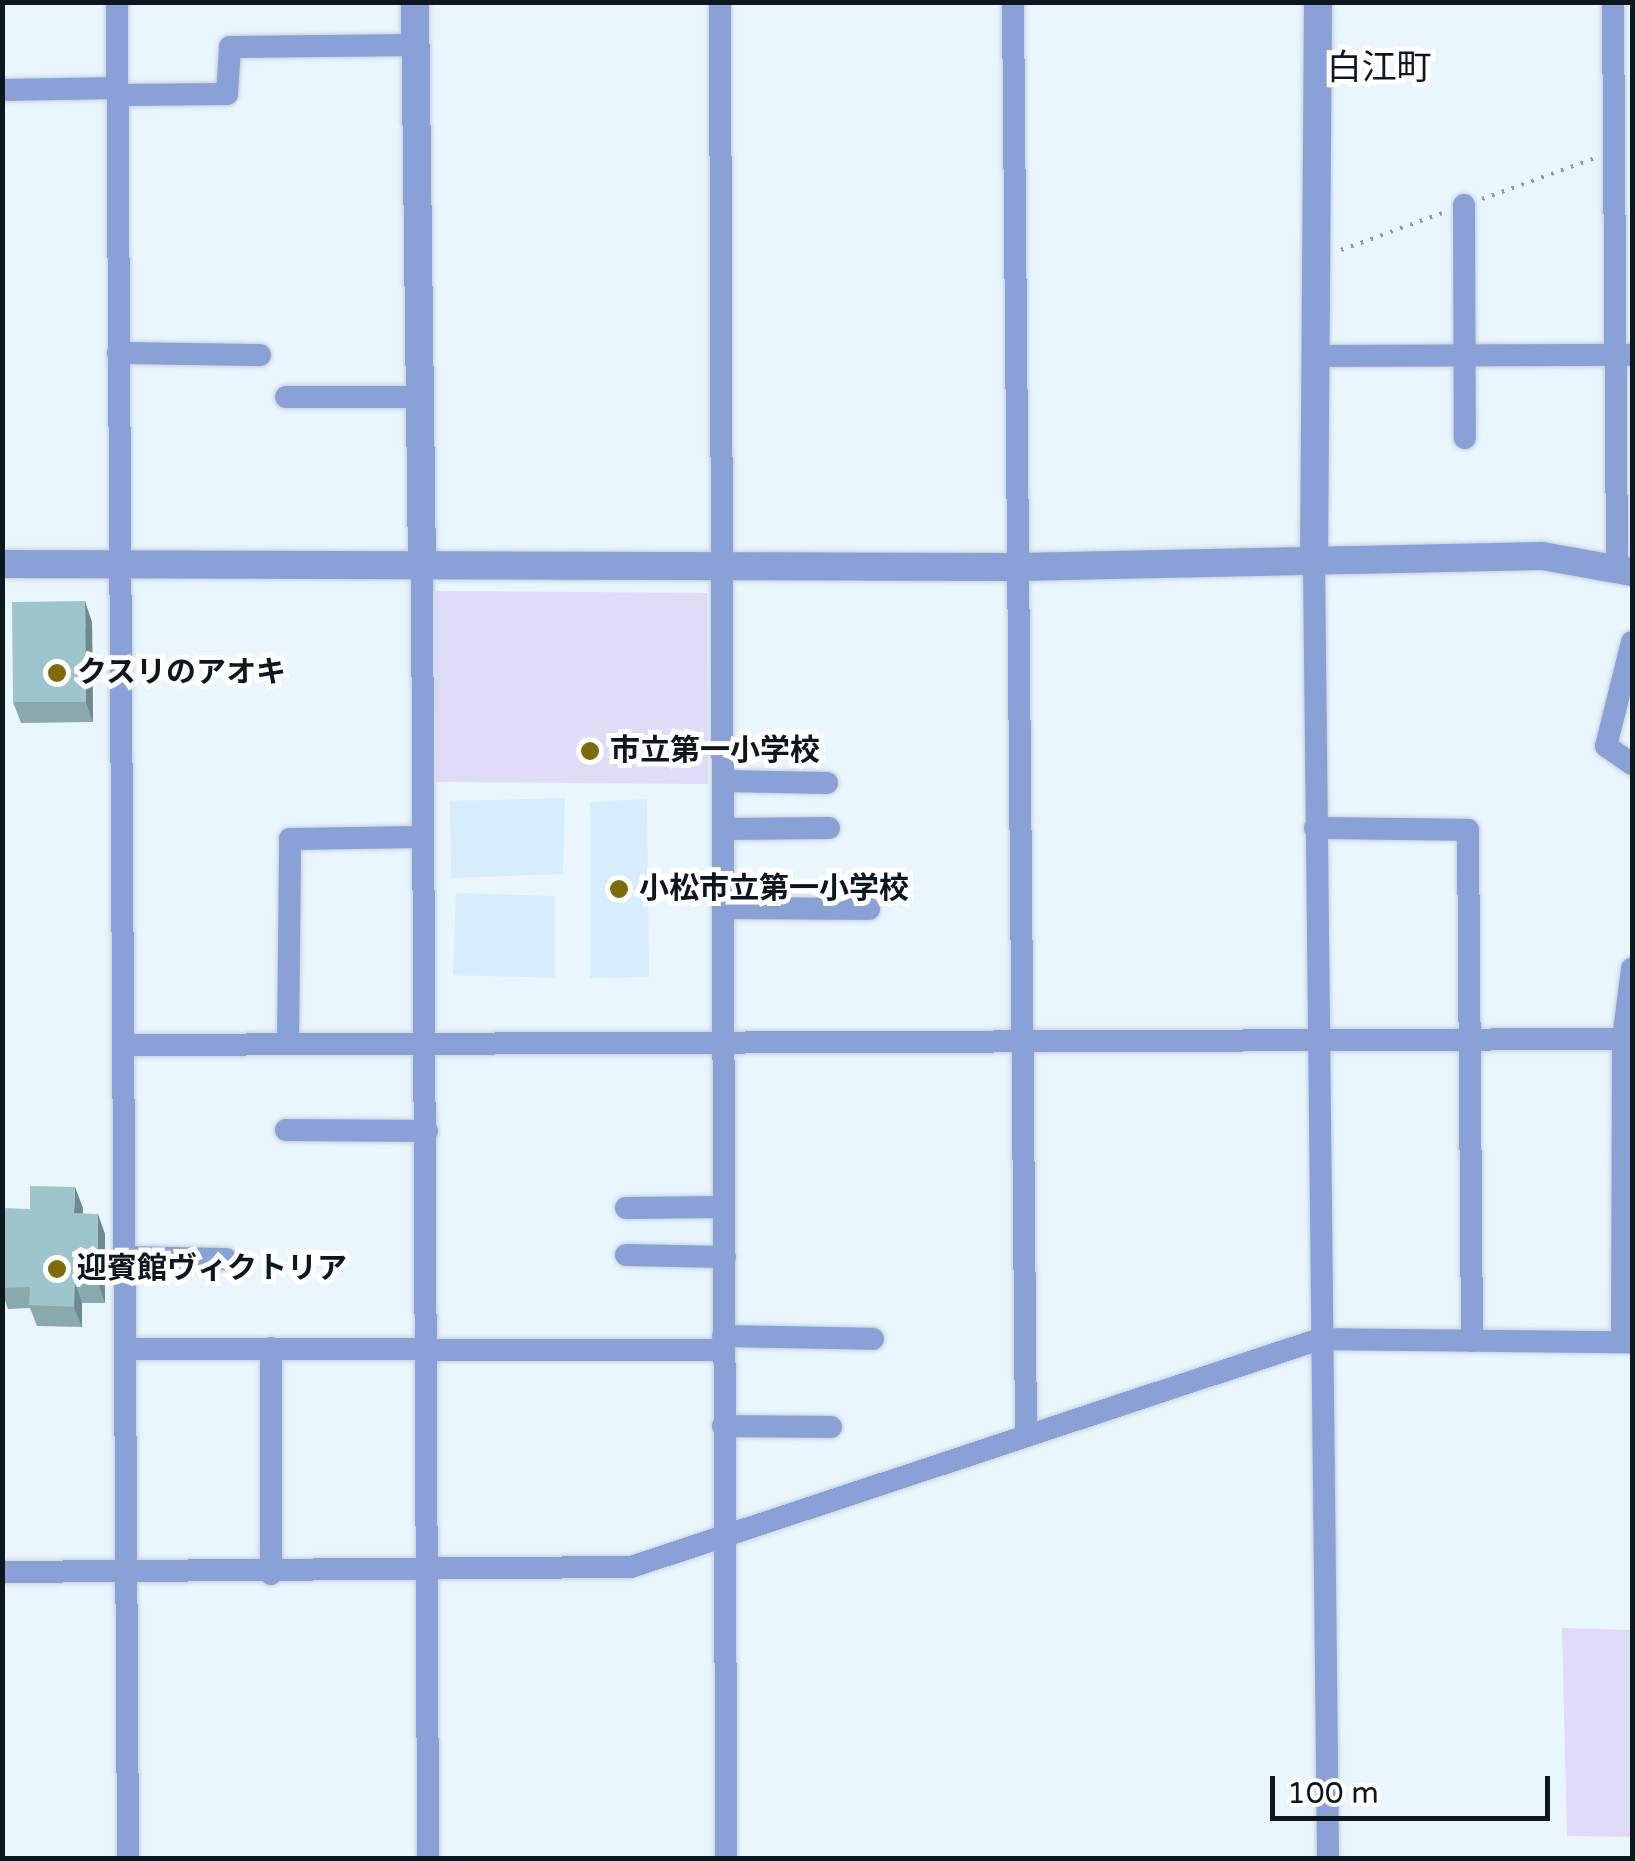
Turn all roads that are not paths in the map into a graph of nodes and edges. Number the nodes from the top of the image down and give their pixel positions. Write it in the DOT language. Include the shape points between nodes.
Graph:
graph roads {
  1 [pos="117,2"];
  2 [pos="416,2"];
  3 [pos="720,2"];
  4 [pos="1013,2"];
  5 [pos="1318,2"];
  6 [pos="1614,2"];
  7 [pos="416,45"];
  8 [pos="2,90"];
  9 [pos="117,92"];
  10 [pos="1464,206"];
  11 [pos="118,353"];
  12 [pos="1464,354"];
  13 [pos="1624,354"];
  14 [pos="260,355"];
  15 [pos="1315,356"];
  16 [pos="286,397"];
  17 [pos="420,397"];
  18 [pos="1465,438"];
  19 [pos="1314,563"];
  20 [pos="2,564"];
  21 [pos="724,566"];
  22 [pos="119,567"];
  23 [pos="1018,567"];
  24 [pos="422,568"];
  25 [pos="1625,568"];
  26 [pos="1632,642"];
  27 [pos="1632,764"];
  28 [pos="724,782"];
  29 [pos="827,783"];
  30 [pos="724,828"];
  31 [pos="829,828"];
  32 [pos="1315,828"];
  33 [pos="422,837"];
  34 [pos="724,908"];
  35 [pos="869,909"];
  36 [pos="1632,969"];
  37 [pos="1316,1038"];
  38 [pos="1470,1038"];
  39 [pos="1628,1039"];
  40 [pos="724,1041"];
  41 [pos="1022,1041"];
  42 [pos="428,1043"];
  43 [pos="288,1044"];
  44 [pos="124,1045"];
  45 [pos="286,1130"];
  46 [pos="428,1131"];
  47 [pos="724,1207"];
  48 [pos="626,1208"];
  49 [pos="626,1255"];
  50 [pos="124,1257"];
  51 [pos="724,1257"];
  52 [pos="226,1260"];
  53 [pos="873,1339"];
  54 [pos="1320,1340"];
  55 [pos="1472,1341"];
  56 [pos="1627,1342"];
  57 [pos="723,1343"];
  58 [pos="271,1348"];
  59 [pos="428,1348"];
  60 [pos="130,1349"];
  61 [pos="723,1426"];
  62 [pos="831,1427"];
  63 [pos="1026,1432"];
  64 [pos="725,1535"];
  65 [pos="428,1568"];
  66 [pos="2,1572"];
  67 [pos="130,1573"];
  68 [pos="272,1574"];
  69 [pos="128,1858"];
  70 [pos="428,1858"];
  71 [pos="726,1858"];
  72 [pos="1328,1858"];
  1 -- 9 [label="street"];
  2 -- 7 [label="street"];
  3 -- 21 [label="street"];
  4 -- 23 [label="street"];
  5 -- 15 [label="street"];
  6 -- 13 [label="street"];
  7 -- 9 [label="street" via="230,47 226,94"];
  7 -- 17 [label="street"];
  8 -- 9 [label="street"];
  9 -- 11 [label="street"];
  10 -- 12 [label="street"];
  11 -- 14 [label="street"];
  11 -- 22 [label="street"];
  12 -- 13 [label="street"];
  12 -- 15 [label="street"];
  12 -- 18 [label="street"];
  13 -- 25 [label="street"];
  15 -- 19 [label="street"];
  16 -- 17 [label="street"];
  17 -- 24 [label="street"];
  19 -- 23 [label="street"];
  19 -- 25 [label="street" via="1542,556"];
  19 -- 32 [label="street"];
  20 -- 22 [label="street"];
  21 -- 23 [label="street"];
  21 -- 24 [label="street"];
  21 -- 28 [label="street"];
  22 -- 24 [label="street"];
  22 -- 44 [label="street"];
  23 -- 41 [label="street"];
  24 -- 33 [label="street"];
  26 -- 27 [label="street" via="1606,746"];
  28 -- 29 [label="street"];
  28 -- 30 [label="street"];
  30 -- 31 [label="street"];
  30 -- 34 [label="street"];
  32 -- 37 [label="street"];
  32 -- 38 [label="street" via="1468,830"];
  33 -- 42 [label="street"];
  33 -- 43 [label="street" via="290,838"];
  34 -- 35 [label="street"];
  34 -- 40 [label="street"];
  36 -- 39 [label="street"];
  37 -- 38 [label="street"];
  37 -- 41 [label="street"];
  37 -- 54 [label="street"];
  38 -- 39 [label="street"];
  38 -- 55 [label="street"];
  39 -- 56 [label="street"];
  40 -- 41 [label="street"];
  40 -- 42 [label="street"];
  40 -- 47 [label="street"];
  41 -- 63 [label="street"];
  42 -- 43 [label="street"];
  42 -- 46 [label="street"];
  43 -- 44 [label="street"];
  44 -- 50 [label="street"];
  45 -- 46 [label="street"];
  46 -- 59 [label="street"];
  47 -- 48 [label="street"];
  47 -- 51 [label="street"];
  49 -- 51 [label="street"];
  50 -- 52 [label="street"];
  50 -- 60 [label="street"];
  51 -- 57 [label="street"];
  53 -- 57 [label="street"];
  54 -- 55 [label="street"];
  54 -- 63 [label="street"];
  54 -- 72 [label="street"];
  55 -- 56 [label="street"];
  57 -- 59 [label="street"];
  57 -- 61 [label="street"];
  58 -- 59 [label="street"];
  58 -- 60 [label="street"];
  58 -- 68 [label="street"];
  59 -- 65 [label="street"];
  60 -- 67 [label="street"];
  61 -- 62 [label="street"];
  61 -- 64 [label="street"];
  63 -- 64 [label="street"];
  64 -- 65 [label="street" via="631,1568"];
  64 -- 71 [label="street"];
  65 -- 68 [label="street"];
  65 -- 70 [label="street"];
  66 -- 67 [label="street"];
  67 -- 68 [label="street"];
  67 -- 69 [label="street"];
}
